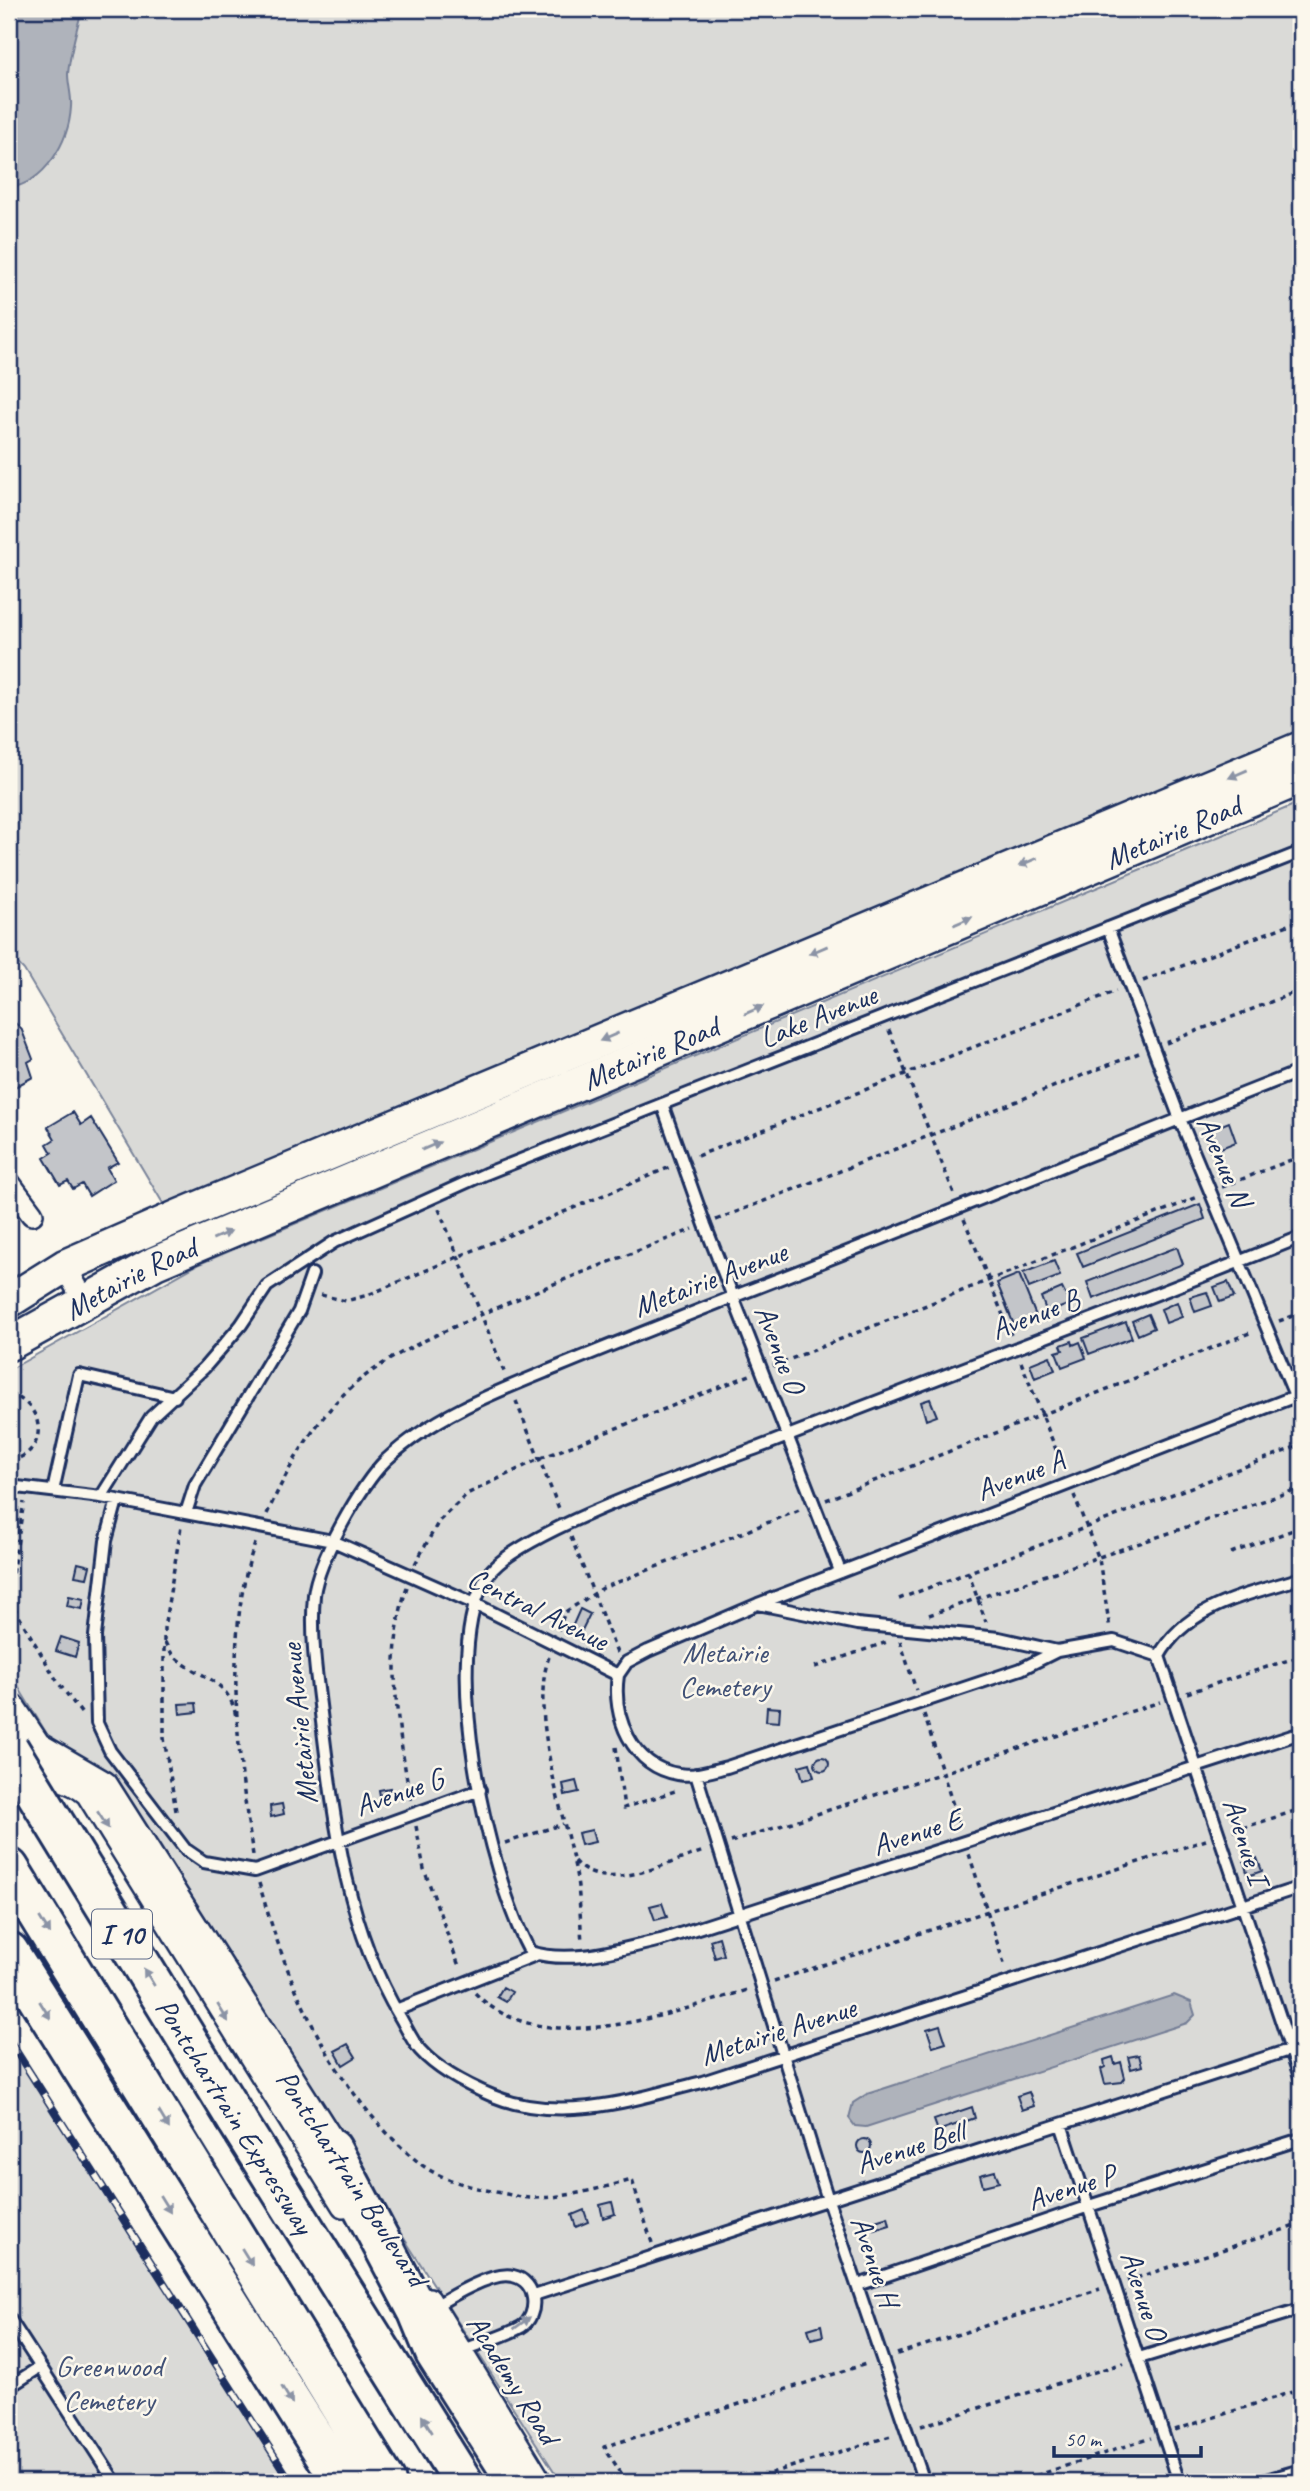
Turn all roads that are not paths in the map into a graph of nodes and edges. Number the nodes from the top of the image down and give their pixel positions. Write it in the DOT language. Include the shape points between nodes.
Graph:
graph roads {
  1 [pos="1301,748"];
  2 [pos="1301,778"];
  3 [pos="1301,852"];
  4 [pos="1108,928"];
  5 [pos="1301,1071"];
  6 [pos="662,1104"];
  7 [pos="1180,1119"];
  8 [pos="9,1183"];
  9 [pos="32,1214"];
  10 [pos="1301,1237"];
  11 [pos="1240,1261"];
  12 [pos="65,1266"];
  13 [pos="312,1274"];
  14 [pos="734,1297"];
  15 [pos="9,1301"];
  16 [pos="85,1303"];
  17 [pos="9,1344"];
  18 [pos="1299,1395"];
  19 [pos="175,1397"];
  20 [pos="1301,1410"];
  21 [pos="787,1437"];
  22 [pos="9,1486"];
  23 [pos="53,1491"];
  24 [pos="101,1497"];
  25 [pos="117,1500"];
  26 [pos="186,1513"];
  27 [pos="333,1541"];
  28 [pos="841,1572"];
  29 [pos="1301,1578"];
  30 [pos="473,1604"];
  31 [pos="758,1604"];
  32 [pos="1056,1651"];
  33 [pos="1159,1656"];
  34 [pos="621,1672"];
  35 [pos="9,1709"];
  36 [pos="1301,1733"];
  37 [pos="20,1766"];
  38 [pos="1196,1767"];
  39 [pos="697,1779"];
  40 [pos="480,1790"];
  41 [pos="336,1840"];
  42 [pos="9,1868"];
  43 [pos="1301,1887"];
  44 [pos="1241,1907"];
  45 [pos="737,1915"];
  46 [pos="9,1952"];
  47 [pos="540,1955"];
  48 [pos="396,2010"];
  49 [pos="1296,2048"];
  50 [pos="783,2056"];
  51 [pos="1301,2080"];
  52 [pos="1061,2124"];
  53 [pos="1301,2139"];
  54 [pos="332,2149"];
  55 [pos="828,2200"];
  56 [pos="1089,2206"];
  57 [pos="390,2262"];
  58 [pos="858,2285"];
  59 [pos="534,2295"];
  60 [pos="434,2307"];
  61 [pos="1301,2309"];
  62 [pos="9,2318"];
  63 [pos="461,2351"];
  64 [pos="1139,2358"];
  65 [pos="40,2367"];
  66 [pos="9,2387"];
  67 [pos="1301,2470"];
  68 [pos="115,2482"];
  69 [pos="342,2482"];
  70 [pos="386,2482"];
  71 [pos="463,2482"];
  72 [pos="517,2482"];
  73 [pos="541,2482"];
  74 [pos="924,2482"];
  75 [pos="1179,2482"];
  76 [pos="1259,2482"];
  1 -- 12 [label="main road, Metairie Road, one-way"];
  16 -- 2 [label="main road, Metairie Road, one-way" via="155,1263"];
  3 -- 4 [label="lane, Lake Avenue"];
  4 -- 6 [label="lane, Lake Avenue"];
  4 -- 7 [label="lane, Avenue N"];
  5 -- 7 [label="lane, Metairie Avenue"];
  6 -- 14 [label="lane, Avenue O"];
  6 -- 19 [label="lane, Lake Avenue" via="355,1231 267,1286 241,1325"];
  7 -- 11 [label="lane, Avenue N"];
  7 -- 14 [label="lane, Metairie Avenue"];
  8 -- 9 [label="street"];
  10 -- 11 [label="lane, Avenue B"];
  11 -- 18 [label="lane, Avenue N"];
  11 -- 21 [label="lane, Avenue B"];
  12 -- 15 [label="main road, Metairie Road"];
  12 -- 16 [label="street"];
  13 -- 26 [label="lane" via="299,1311 195,1485"];
  14 -- 21 [label="lane, Avenue O"];
  14 -- 27 [label="lane, Metairie Avenue" via="458,1410 383,1462"];
  16 -- 17 [label="main road, Metairie Road"];
  18 -- 20 [label="lane, Avenue N"];
  18 -- 28 [label="lane, Avenue A"];
  19 -- 23 [label="lane" via="79,1375"];
  19 -- 24 [label="lane, Lake Avenue" via="151,1417"];
  21 -- 28 [label="lane, Avenue O"];
  21 -- 30 [label="lane" via="526,1543 490,1572"];
  22 -- 23 [label="lane, Central Avenue"];
  23 -- 24 [label="lane, Central Avenue"];
  24 -- 25 [label="lane, Central Avenue"];
  25 -- 26 [label="lane, Central Avenue"];
  25 -- 41 [label="lane, Avenue G" via="106,1541 95,1636 101,1737 181,1844 204,1862 255,1871"];
  26 -- 27 [label="lane, Central Avenue"];
  27 -- 30 [label="lane, Central Avenue"];
  27 -- 41 [label="lane, Metairie Avenue" via="314,1592 314,1653"];
  28 -- 31 [label="lane, Avenue A"];
  29 -- 33 [label="lane" via="1207,1609 1184,1624"];
  30 -- 34 [label="lane, Central Avenue"];
  30 -- 40 [label="lane" via="468,1639 469,1719"];
  31 -- 32 [label="lane" via="857,1624 992,1637"];
  31 -- 34 [label="lane, Central Avenue" via="648,1651"];
  32 -- 33 [label="lane" via="1114,1641"];
  32 -- 39 [label="lane" via="1021,1669"];
  33 -- 38 [label="lane, Avenue I"];
  34 -- 39 [label="lane" via="617,1710 627,1738 660,1768"];
  35 -- 37 [label="main road, Pontchartrain Boulevard"];
  36 -- 38 [label="lane, Avenue E"];
  37 -- 54 [label="main road, Pontchartrain Boulevard" via="103,1787"];
  37 -- 57 [label="street, Pontchartrain Boulevard, one-way" via="75,1783 87,1794 364,2241"];
  71 -- 37 [label="highway, Pontchartrain Expressway / I 10, one-way, bridge"];
  38 -- 44 [label="lane, Avenue I"];
  38 -- 45 [label="lane, Avenue E"];
  39 -- 45 [label="lane, Avenue H"];
  40 -- 41 [label="lane, Avenue G"];
  40 -- 47 [label="lane" via="491,1848 517,1927 530,1952"];
  41 -- 48 [label="lane, Metairie Avenue" via="365,1946"];
  42 -- 70 [label="highway, Pontchartrain Expressway / I 10, one-way"];
  43 -- 44 [label="lane, Metairie Avenue"];
  44 -- 49 [label="lane, Avenue I"];
  44 -- 50 [label="lane, Metairie Avenue"];
  45 -- 47 [label="lane, Avenue E" via="661,1940 584,1955"];
  45 -- 50 [label="lane, Avenue H"];
  46 -- 69 [label="highway, one-way"];
  47 -- 48 [label="lane, Avenue E"];
  48 -- 50 [label="lane, Metairie Avenue" via="420,2050 454,2076 494,2097 531,2108 575,2109 635,2099"];
  49 -- 51 [label="lane, Avenue I"];
  49 -- 52 [label="lane, Avenue Bell"];
  50 -- 55 [label="lane, Avenue H"];
  52 -- 55 [label="lane, Avenue Bell"];
  52 -- 56 [label="lane, Avenue O"];
  53 -- 56 [label="lane, Avenue P"];
  54 -- 57 [label="highway"];
  54 -- 60 [label="street, Pontchartrain Boulevard" via="402,2249"];
  55 -- 58 [label="lane, Avenue H"];
  55 -- 59 [label="lane, Avenue Bell"];
  56 -- 58 [label="lane, Avenue P"];
  56 -- 64 [label="lane, Avenue O"];
  57 -- 60 [label="street, Pontchartrain Boulevard"];
  57 -- 72 [label="highway" via="435,2353"];
  58 -- 74 [label="lane, Avenue H"];
  59 -- 60 [label="lane" via="513,2276 494,2278"];
  63 -- 59 [label="lane, one-way" via="522,2326 533,2315"];
  60 -- 63 [label="street, Academy Road"];
  61 -- 64 [label="lane"];
  62 -- 65 [label="lane"];
  63 -- 73 [label="street, Academy Road"];
  64 -- 75 [label="lane, Avenue O"];
  65 -- 66 [label="lane"];
  65 -- 68 [label="lane"];
  67 -- 76 [label="lane"];
}
